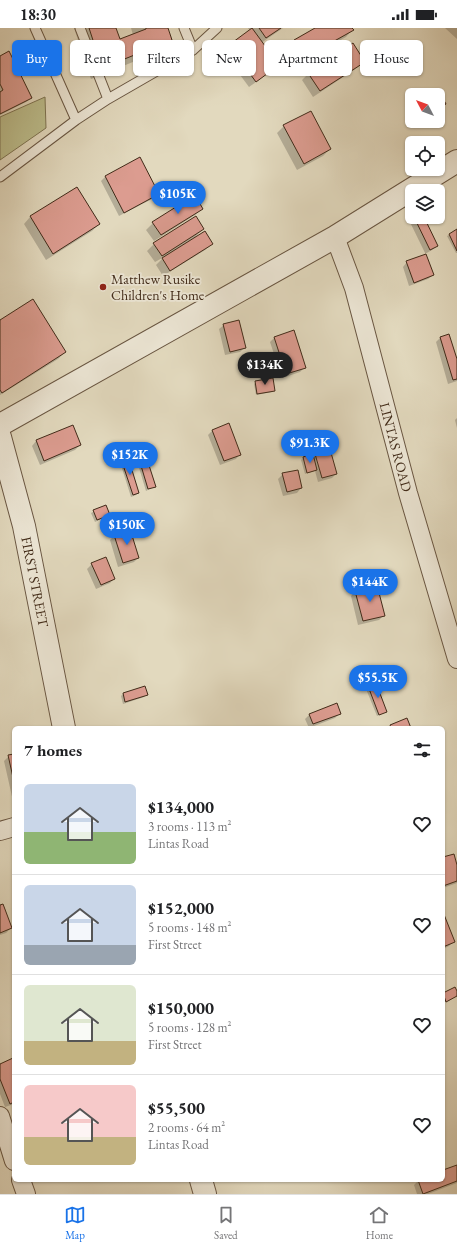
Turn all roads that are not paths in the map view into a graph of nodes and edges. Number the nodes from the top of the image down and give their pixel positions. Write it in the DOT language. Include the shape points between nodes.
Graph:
graph roads {
  1 [pos="35,28"];
  2 [pos="80,28"];
  3 [pos="184,28"];
  4 [pos="217,28"];
  5 [pos="189,40"];
  6 [pos="194,49"];
  7 [pos="148,76"];
  8 [pos="108,99"];
  9 [pos="76,120"];
  10 [pos="457,161"];
  11 [pos="0,177"];
  12 [pos="335,236"];
  13 [pos="0,425"];
  14 [pos="0,437"];
  15 [pos="457,659"];
  16 [pos="64,726"];
  17 [pos="12,828"];
  18 [pos="0,831"];
  19 [pos="0,1116"];
  20 [pos="12,1155"];
  21 [pos="22,1182"];
  22 [pos="26,1194"];
  1 -- 9 [label="lane"];
  2 -- 8 [label="lane"];
  3 -- 5 [label="lane"];
  4 -- 6 [label="lane"];
  7 -- 8 [label="lane"];
  8 -- 9 [label="lane"];
  9 -- 11 [label="lane"];
  10 -- 12 [label="street"];
  12 -- 13 [label="street"];
  12 -- 15 [label="street, LINTAS ROAD" via="354,288 408,493"];
  14 -- 16 [label="street, FIRST STREET" via="24,526"];
  17 -- 18 [label="street"];
  19 -- 20 [label="street"];
  21 -- 22 [label="street"];
}
